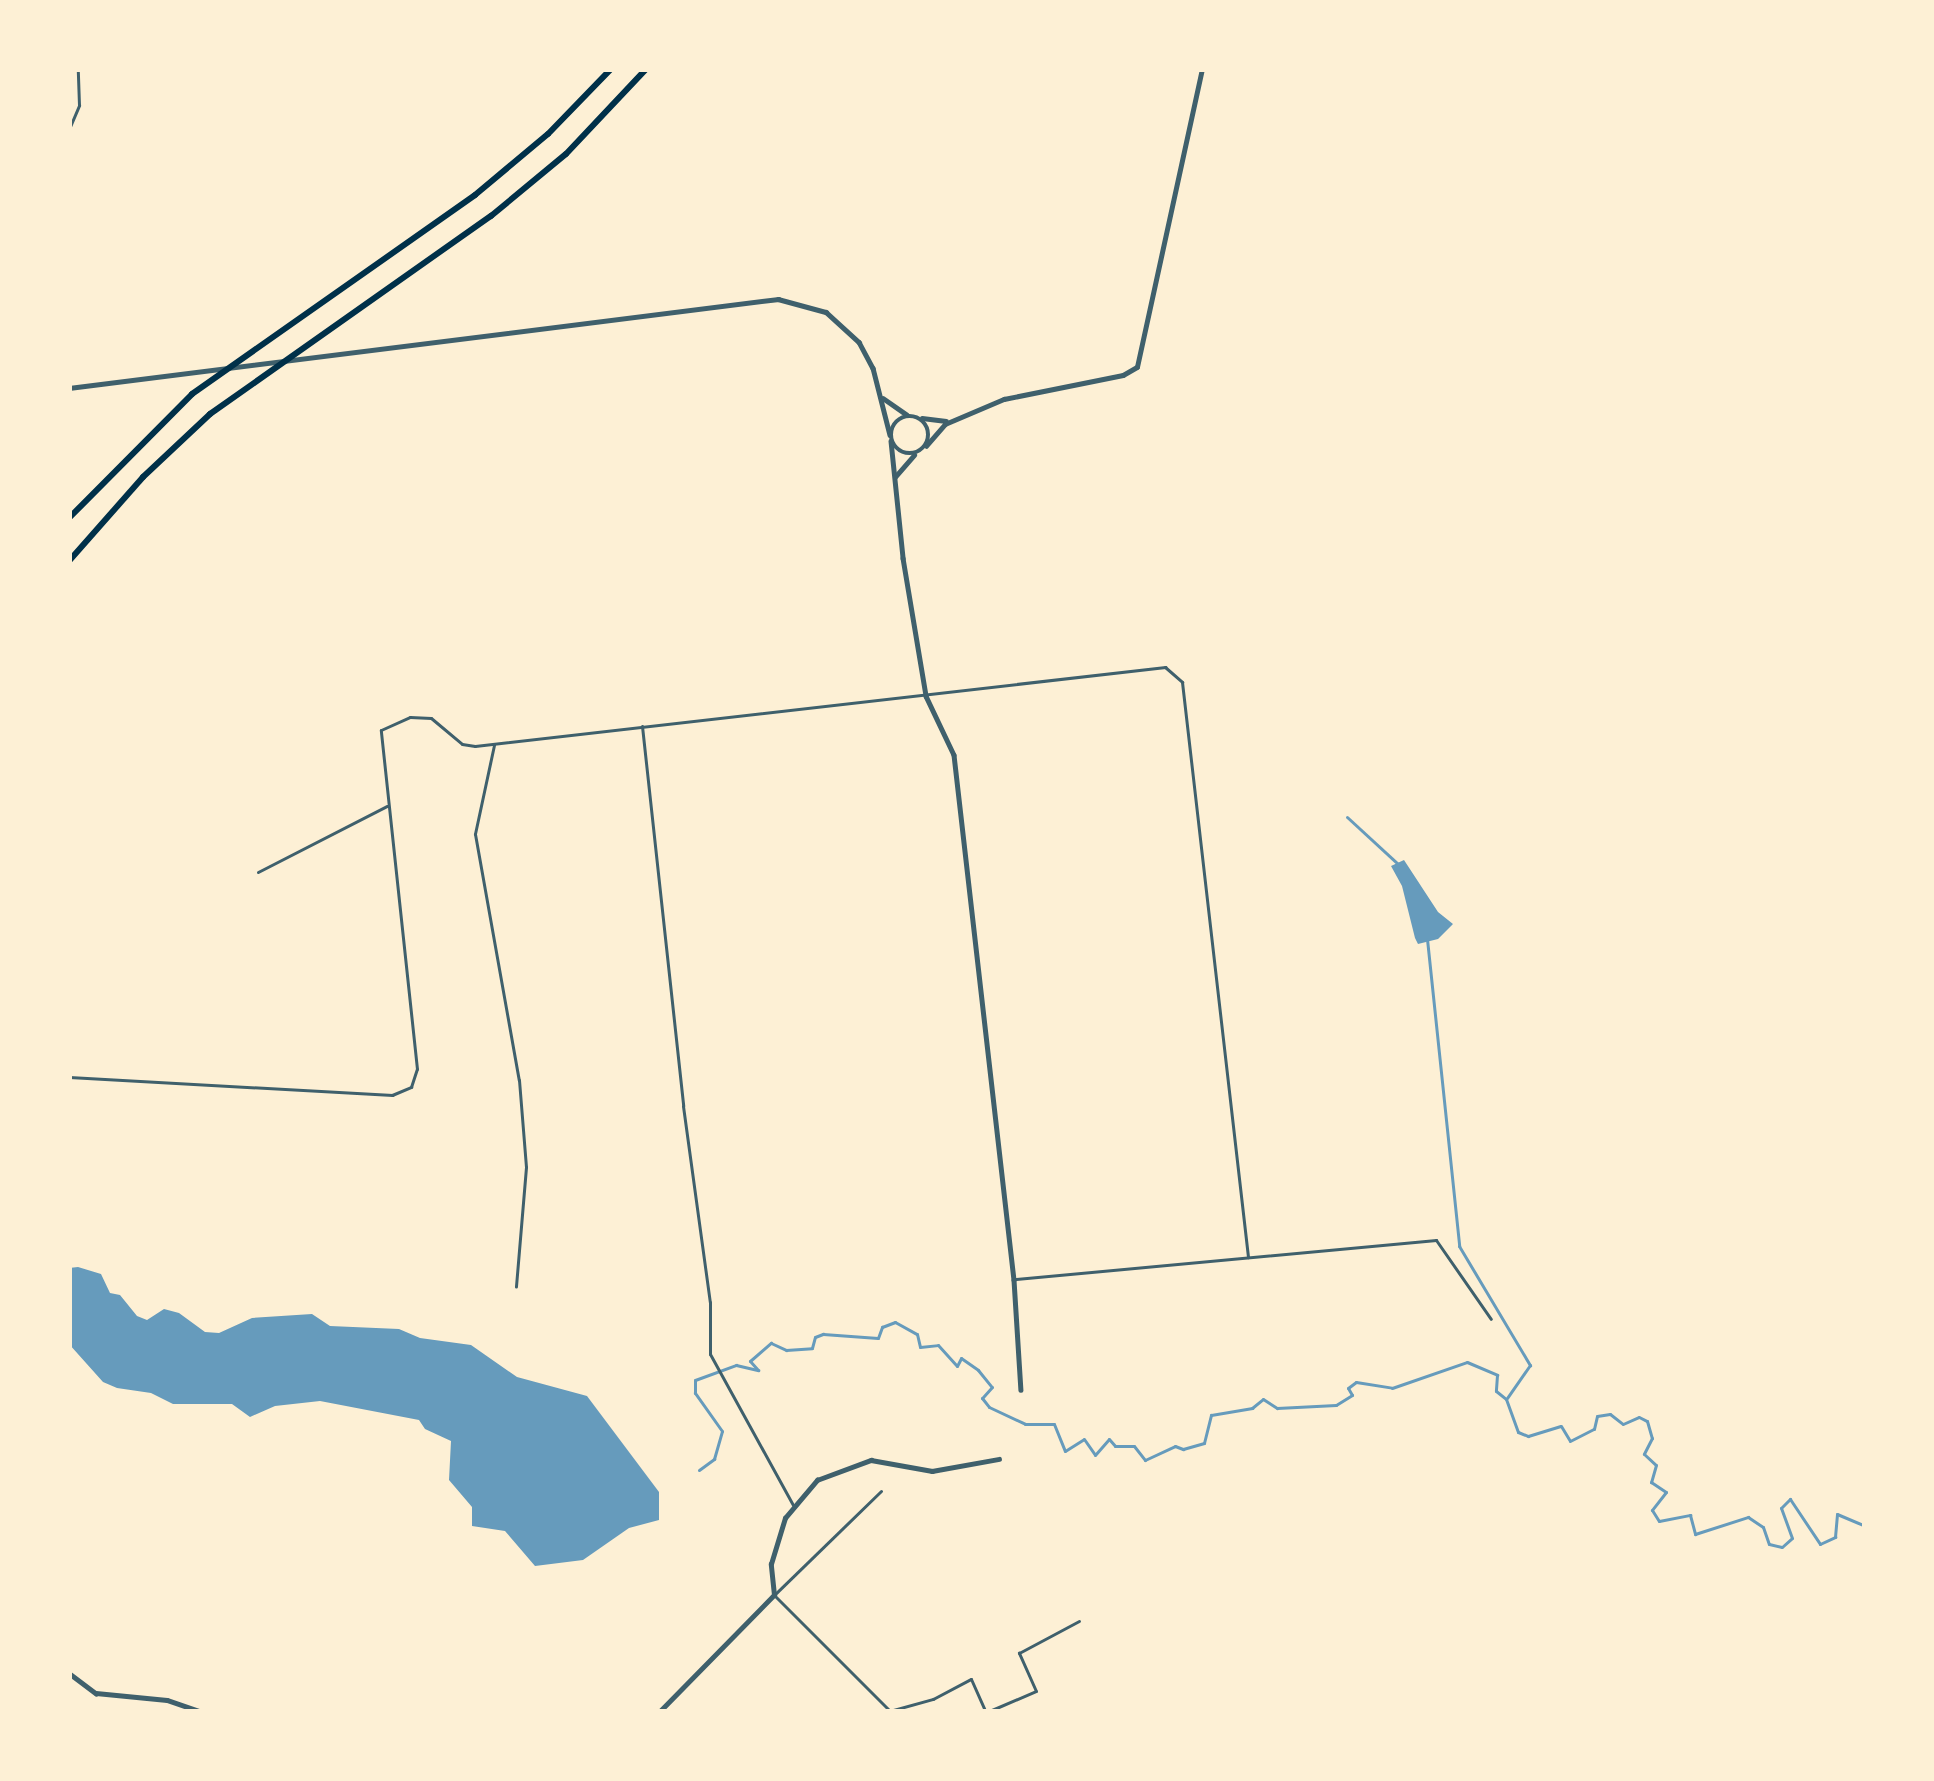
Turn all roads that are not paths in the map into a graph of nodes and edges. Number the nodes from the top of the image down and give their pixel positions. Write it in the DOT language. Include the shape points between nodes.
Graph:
graph roads {
  1 [pos="78,69"];
  2 [pos="611,69"];
  3 [pos="646,69"];
  4 [pos="1202,69"];
  5 [pos="69,129"];
  6 [pos="69,388"];
  7 [pos="880,393"];
  8 [pos="915,417"];
  9 [pos="952,420"];
  10 [pos="891,438"];
  11 [pos="926,446"];
  12 [pos="917,453"];
  13 [pos="894,483"];
  14 [pos="69,518"];
  15 [pos="69,561"];
  16 [pos="926,696"];
  17 [pos="642,724"];
  18 [pos="494,743"];
  19 [pos="388,805"];
  20 [pos="258,872"];
  21 [pos="69,1077"];
  22 [pos="1248,1258"];
  23 [pos="1014,1280"];
  24 [pos="516,1286"];
  25 [pos="1491,1319"];
  26 [pos="1022,1390"];
  27 [pos="1000,1459"];
  28 [pos="881,1491"];
  29 [pos="793,1505"];
  30 [pos="774,1595"];
  31 [pos="1079,1621"];
  32 [pos="69,1673"];
  33 [pos="888,1711"];
  34 [pos="202,1712"];
  35 [pos="659,1712"];
  36 [pos="986,1712"];
  1 -- 5 [label="street" via="79,105"];
  2 -- 14 [label="highway" via="475,195 193,394"];
  3 -- 15 [label="highway" via="579,142 504,206 210,415"];
  4 -- 9 [label="street" via="1137,368 1030,391"];
  6 -- 7 [label="street" via="778,299 838,321 866,352"];
  7 -- 8 [label="street" via="892,409"];
  7 -- 10 [label="street"];
  8 -- 9 [label="street"];
  8 -- 10 [label="street" via="897,421"];
  8 -- 11 [label="street" via="928,430"];
  9 -- 11 [label="street"];
  10 -- 12 [label="street" via="902,453"];
  10 -- 13 [label="street"];
  11 -- 12 [label="street"];
  12 -- 13 [label="street"];
  13 -- 16 [label="street"];
  16 -- 17 [label="street"];
  16 -- 22 [label="street" via="1165,667 1182,682"];
  16 -- 23 [label="street" via="954,755"];
  17 -- 18 [label="street"];
  17 -- 29 [label="street" via="710,1354"];
  18 -- 19 [label="street" via="462,744 425,716 381,730"];
  18 -- 24 [label="street" via="475,834 519,1080 526,1168"];
  19 -- 20 [label="street"];
  19 -- 21 [label="street" via="417,1069 411,1087 392,1095"];
  22 -- 23 [label="street"];
  22 -- 25 [label="street" via="1436,1240"];
  23 -- 26 [label="street"];
  27 -- 29 [label="street" via="932,1472 853,1463 817,1480"];
  28 -- 30 [label="street"];
  29 -- 30 [label="street" via="771,1564"];
  30 -- 33 [label="street"];
  30 -- 35 [label="street"];
  31 -- 36 [label="street" via="1019,1653 1036,1691"];
  32 -- 34 [label="street" via="96,1694"];
  33 -- 36 [label="street" via="971,1679"];
}
